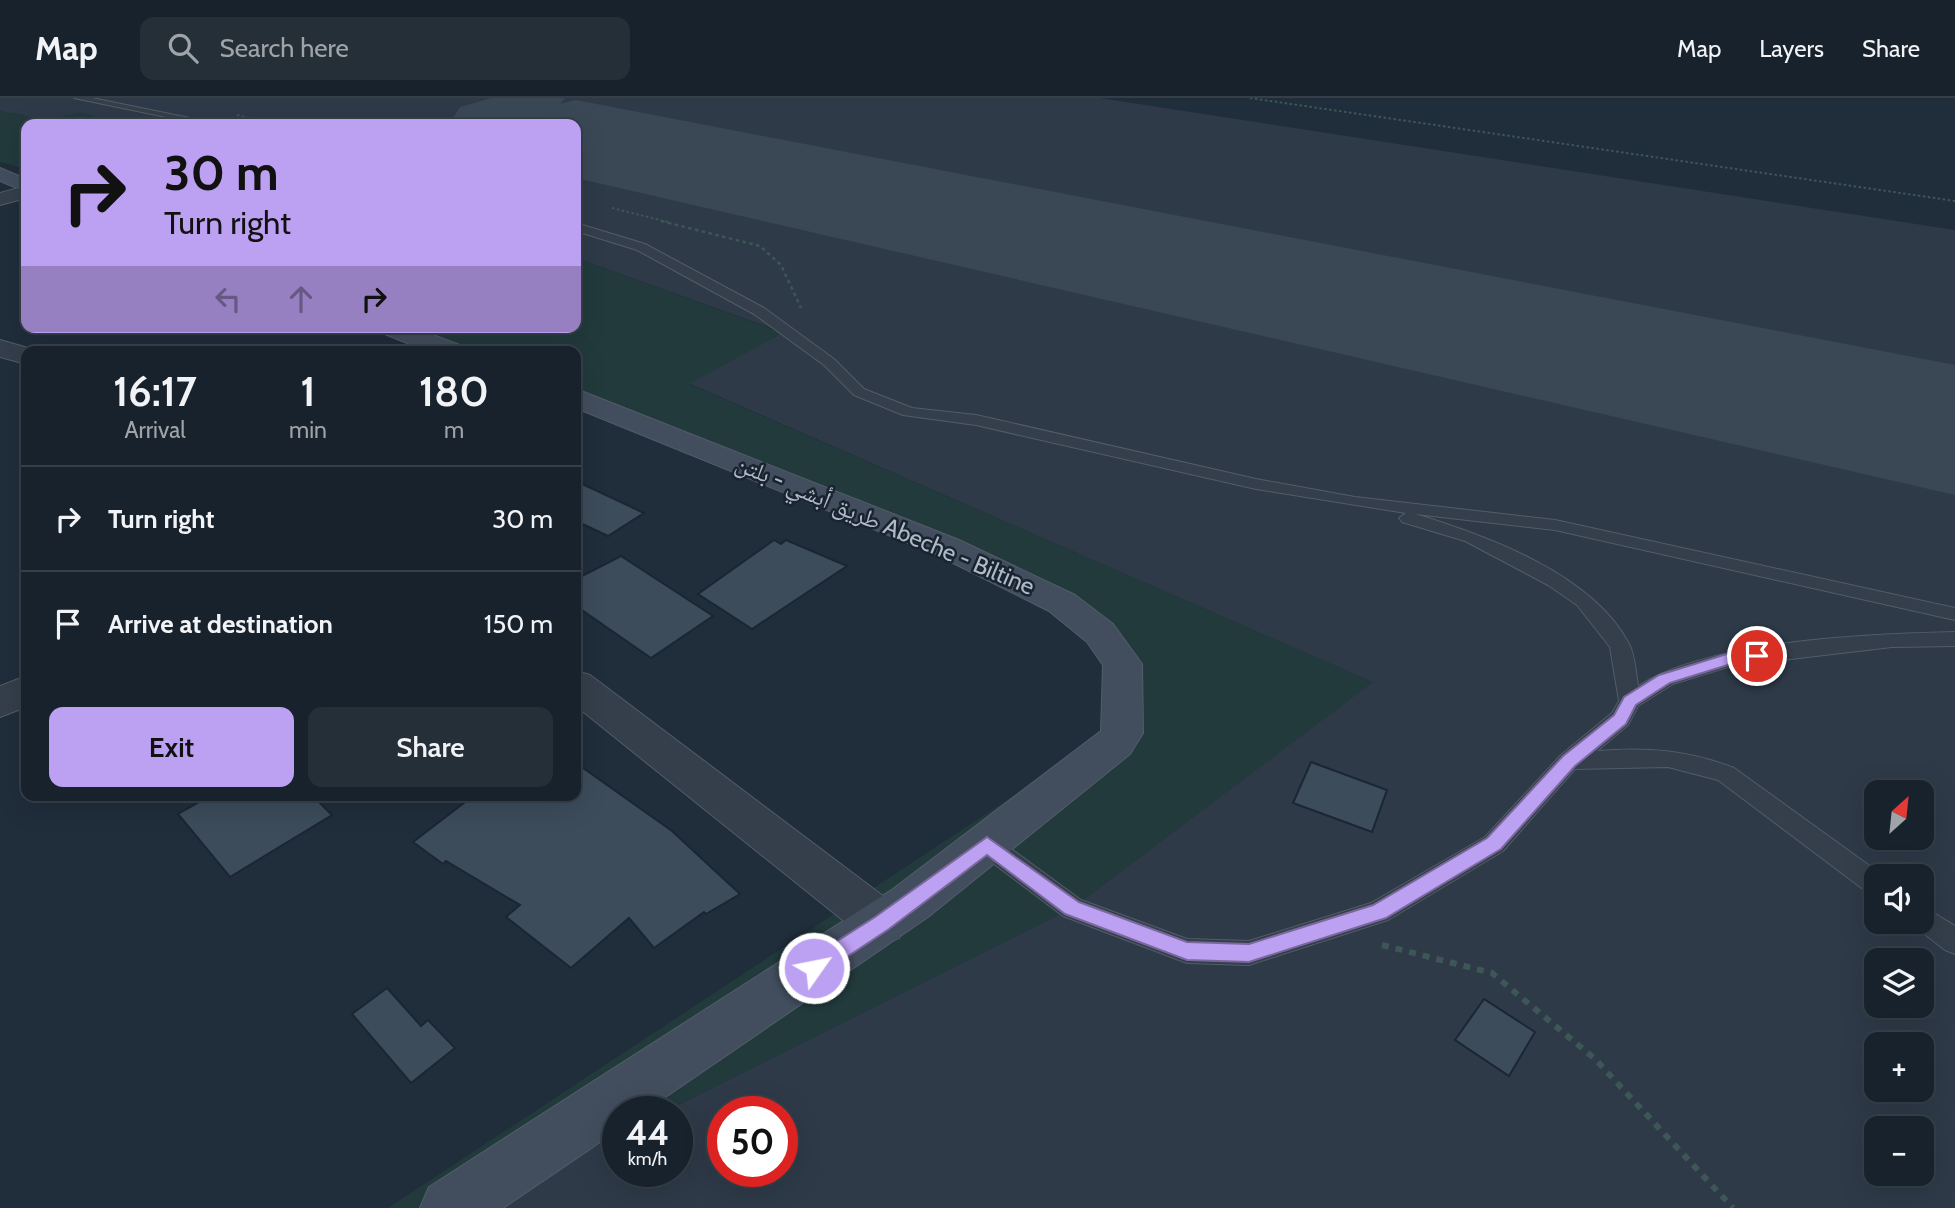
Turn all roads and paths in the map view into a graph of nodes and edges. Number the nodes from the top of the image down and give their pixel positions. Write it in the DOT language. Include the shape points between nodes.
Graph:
graph roads {
  1 [pos="78,98"];
  2 [pos="1251,98"];
  3 [pos="188,119"];
  4 [pos="0,174"];
  5 [pos="21,184"];
  6 [pos="21,193"];
  7 [pos="0,199"];
  8 [pos="1955,201"];
  9 [pos="609,208"];
  10 [pos="581,228"];
  11 [pos="404,333"];
  12 [pos="438,346"];
  13 [pos="0,348"];
  14 [pos="21,354"];
  15 [pos="819,354"];
  16 [pos="581,400"];
  17 [pos="1355,502"];
  18 [pos="1955,614"];
  19 [pos="1955,639"];
  20 [pos="581,689"];
  21 [pos="21,692"];
  22 [pos="1630,701"];
  23 [pos="0,703"];
  24 [pos="1569,761"];
  25 [pos="987,845"];
  26 [pos="1864,875"];
  27 [pos="882,923"];
  28 [pos="1934,927"];
  29 [pos="1324,930"];
  30 [pos="1955,942"];
  31 [pos="450,1208"];
  32 [pos="1733,1208"];
  1 -- 3 [label="lane"];
  2 -- 8 [label="path"];
  4 -- 5 [label="main road"];
  6 -- 7 [label="street"];
  9 -- 15 [label="path" via="740,240 776,256"];
  10 -- 15 [label="lane" via="653,253 759,311"];
  11 -- 12 [label="main road"];
  13 -- 14 [label="street"];
  15 -- 17 [label="lane" via="859,392 909,412 976,420"];
  16 -- 25 [label="main road, طريق أبشي - بلتن Abeche - Biltine" via="947,547 1062,603 1100,633 1123,664 1122,733"];
  17 -- 18 [label="lane" via="1555,525"];
  17 -- 22 [label="lane" via="1472,537 1584,601 1620,646"];
  19 -- 22 [label="lane" via="1892,640 1730,659 1665,679"];
  20 -- 27 [label="street"];
  21 -- 23 [label="street"];
  22 -- 24 [label="lane" via="1620,719"];
  24 -- 26 [label="lane" via="1671,756 1708,766 1726,774"];
  24 -- 29 [label="lane" via="1494,844 1379,912"];
  25 -- 27 [label="main road, طريق أبشي - بلتن Abeche - Biltine"];
  25 -- 29 [label="lane" via="1072,908 1187,951 1249,953"];
  27 -- 31 [label="main road, طريق أبشي - بلتن Abeche - Biltine"];
  28 -- 30 [label="lane"];
  29 -- 32 [label="path" via="1492,973 1595,1059"];
}
